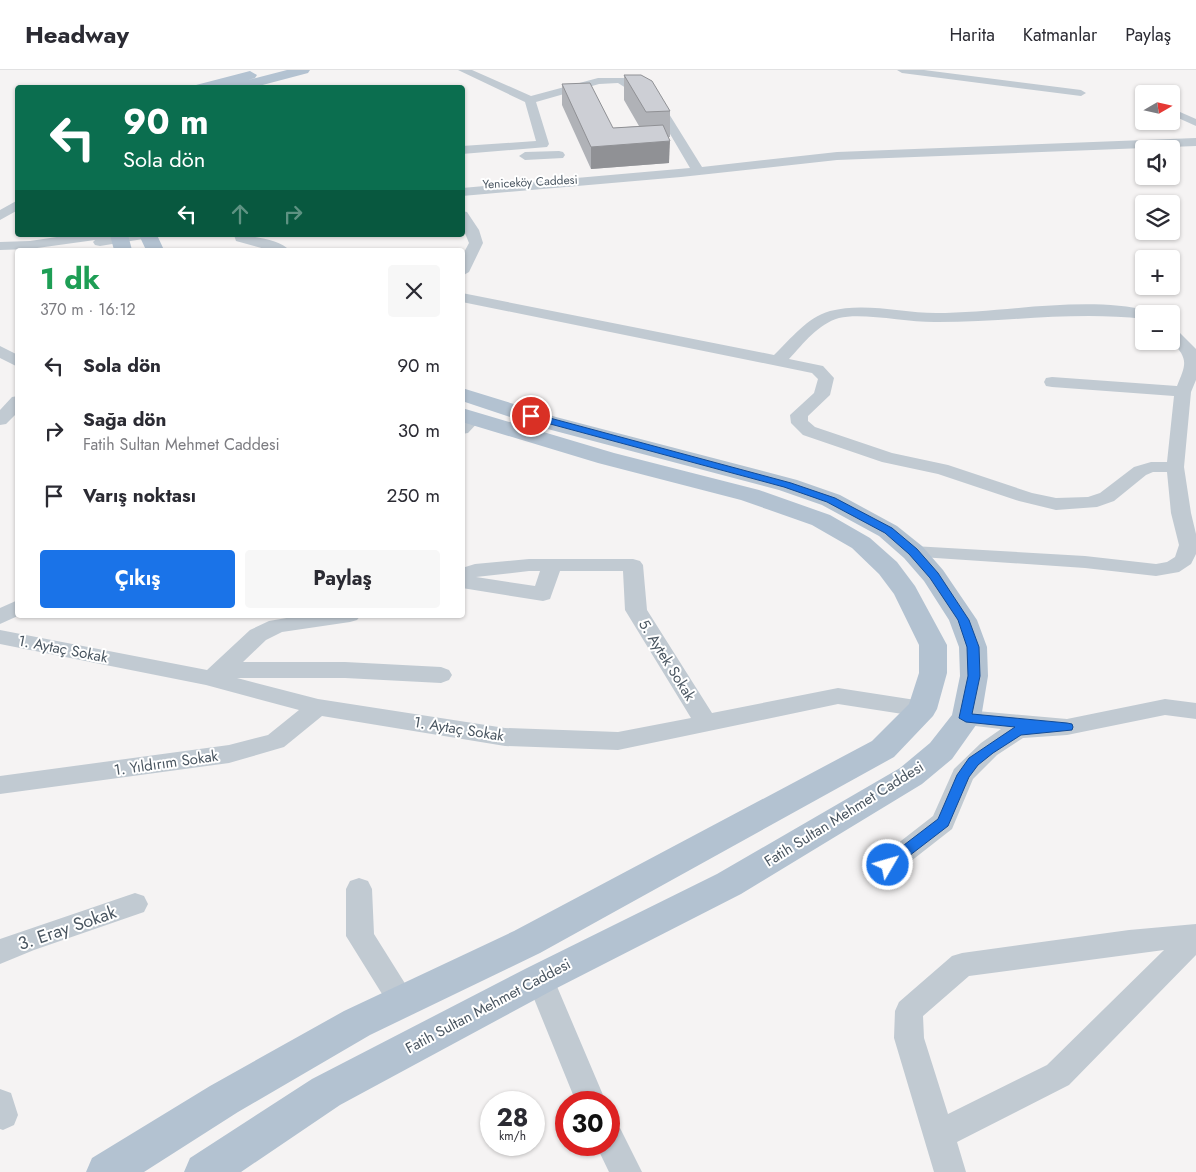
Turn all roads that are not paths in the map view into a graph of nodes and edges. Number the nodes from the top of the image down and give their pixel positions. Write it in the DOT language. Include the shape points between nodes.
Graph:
graph roads {
  1 [pos="271,70"];
  2 [pos="304,70"];
  3 [pos="463,70"];
  4 [pos="902,70"];
  5 [pos="621,75"];
  6 [pos="213,85"];
  7 [pos="244,85"];
  8 [pos="1081,93"];
  9 [pos="530,100"];
  10 [pos="1180,115"];
  11 [pos="1196,123"];
  12 [pos="1196,142"];
  13 [pos="465,150"];
  14 [pos="559,155"];
  15 [pos="465,159"];
  16 [pos="698,171"];
  17 [pos="590,181"];
  18 [pos="465,185"];
  19 [pos="465,192"];
  20 [pos="15,206"];
  21 [pos="0,216"];
  22 [pos="465,220"];
  23 [pos="84,237"];
  24 [pos="137,237"];
  25 [pos="241,237"];
  26 [pos="121,242"];
  27 [pos="0,246"];
  28 [pos="65,248"];
  29 [pos="277,248"];
  30 [pos="15,253"];
  31 [pos="0,254"];
  32 [pos="465,266"];
  33 [pos="465,298"];
  34 [pos="1135,313"];
  35 [pos="1180,341"];
  36 [pos="0,351"];
  37 [pos="780,360"];
  38 [pos="15,361"];
  39 [pos="15,364"];
  40 [pos="0,372"];
  41 [pos="1052,382"];
  42 [pos="1183,392"];
  43 [pos="15,404"];
  44 [pos="465,414"];
  45 [pos="15,418"];
  46 [pos="0,419"];
  47 [pos="1176,467"];
  48 [pos="913,552"];
  49 [pos="552,566"];
  50 [pos="465,574"];
  51 [pos="465,582"];
  52 [pos="15,608"];
  53 [pos="0,617"];
  54 [pos="275,618"];
  55 [pos="330,618"];
  56 [pos="258,635"];
  57 [pos="0,637"];
  58 [pos="214,673"];
  59 [pos="442,675"];
  60 [pos="318,707"];
  61 [pos="922,709"];
  62 [pos="1196,710"];
  63 [pos="966,718"];
  64 [pos="706,722"];
  65 [pos="1067,727"];
  66 [pos="0,785"];
  67 [pos="888,865"];
  68 [pos="359,889"];
  69 [pos="135,904"];
  70 [pos="1196,937"];
  71 [pos="0,952"];
  72 [pos="540,979"];
  73 [pos="402,1001"];
  74 [pos="586,1091"];
  75 [pos="939,1135"];
  76 [pos="618,1156"];
  77 [pos="107,1172"];
  78 [pos="205,1172"];
  79 [pos="626,1172"];
  80 [pos="950,1172"];
  1 -- 6 [label="main road"];
  2 -- 7 [label="main road"];
  3 -- 9 [label="street"];
  4 -- 8 [label="street"];
  5 -- 9 [label="street"];
  5 -- 16 [label="street" via="657,103"];
  9 -- 13 [label="street" via="543,144"];
  10 -- 11 [label="street"];
  12 -- 16 [label="street" via="837,156"];
  14 -- 15 [label="street"];
  16 -- 17 [label="street"];
  17 -- 18 [label="street, Yeniceköy Caddesi"];
  17 -- 19 [label="street, Yeniceköy Caddesi"];
  20 -- 21 [label="street"];
  22 -- 32 [label="street" via="476,243"];
  23 -- 27 [label="street"];
  24 -- 26 [label="street"];
  25 -- 29 [label="street"];
  26 -- 28 [label="street"];
  30 -- 31 [label="street"];
  33 -- 37 [label="street"];
  34 -- 37 [label="street" via="1108,310 942,317 841,314 824,318"];
  35 -- 42 [label="street" via="1193,360"];
  36 -- 38 [label="street"];
  37 -- 47 [label="street" via="817,369 826,378 822,395 799,414 800,423 809,431 888,458 942,469 1026,497 1056,504 1090,503 1107,497 1140,471 1151,467"];
  39 -- 40 [label="street"];
  41 -- 42 [label="street"];
  42 -- 47 [label="street"];
  43 -- 46 [label="street"];
  44 -- 48 [label="main road, Fatih Sultan Mehmet Caddesi" via="548,422 796,488 865,517 888,530"];
  44 -- 61 [label="main road, Fatih Sultan Mehmet Caddesi" via="606,458 750,495 821,520 861,543 888,568 906,592 933,645 933,673"];
  45 -- 46 [label="street"];
  47 -- 48 [label="street" via="1189,545 1184,560 1172,568 1156,570 1085,562"];
  48 -- 63 [label="main road, Fatih Sultan Mehmet Caddesi" via="953,603 973,647 974,676"];
  49 -- 50 [label="street" via="494,567"];
  49 -- 51 [label="street" via="544,594"];
  49 -- 64 [label="street, 5. Aytek Sokak" via="633,565 636,610"];
  52 -- 53 [label="street"];
  54 -- 56 [label="street"];
  55 -- 56 [label="street" via="278,626"];
  56 -- 58 [label="street"];
  57 -- 58 [label="street, 1. Aytaç Sokak"];
  58 -- 59 [label="street" via="345,670"];
  58 -- 60 [label="street, 1. Aytaç Sokak"];
  60 -- 64 [label="street, 1. Aytaç Sokak" via="505,737 618,740"];
  60 -- 66 [label="street, 1. Yıldırım Sokak" via="276,742 230,754"];
  61 -- 63 [label="main road"];
  61 -- 64 [label="street, 1. Aytaç Sokak" via="838,696"];
  61 -- 73 [label="main road, Fatih Sultan Mehmet Caddesi" via="883,749 527,942"];
  62 -- 65 [label="street" via="1164,707"];
  63 -- 65 [label="street"];
  63 -- 72 [label="main road, Fatih Sultan Mehmet Caddesi" via="941,752 911,776 729,884"];
  65 -- 67 [label="street" via="1018,730 989,750 963,775 943,822"];
  68 -- 73 [label="street" via="360,936"];
  69 -- 71 [label="street, 3. Eray Sokak"];
  70 -- 75 [label="street" via="1058,1075"];
  70 -- 75 [label="street" via="1129,942 962,965 909,1011 909,1038"];
  72 -- 74 [label="street"];
  72 -- 78 [label="main road, Fatih Sultan Mehmet Caddesi" via="326,1092"];
  73 -- 77 [label="main road, Fatih Sultan Mehmet Caddesi" via="224,1099"];
  75 -- 80 [label="street"];
  76 -- 79 [label="street"];
}
